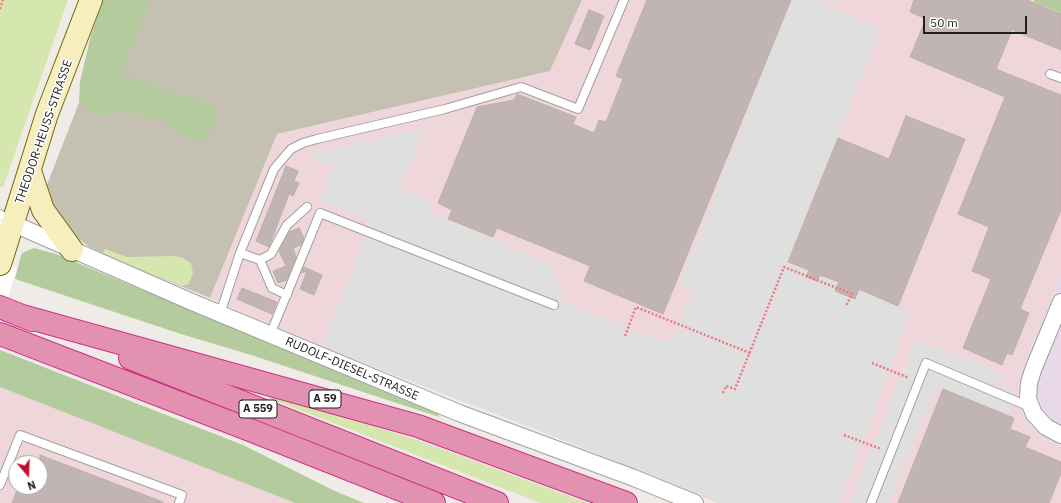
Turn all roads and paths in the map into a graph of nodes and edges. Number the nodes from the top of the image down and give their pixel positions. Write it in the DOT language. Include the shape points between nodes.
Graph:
graph roads {
  1 [pos="3,0"];
  2 [pos="91,0"];
  3 [pos="624,0"];
  4 [pos="0,9"];
  5 [pos="1050,74"];
  6 [pos="1061,78"];
  7 [pos="30,171"];
  8 [pos="307,207"];
  9 [pos="4,221"];
  10 [pos="72,250"];
  11 [pos="240,253"];
  12 [pos="260,260"];
  13 [pos="0,263"];
  14 [pos="287,296"];
  15 [pos="1061,302"];
  16 [pos="554,305"];
  17 [pos="846,306"];
  18 [pos="9,311"];
  19 [pos="220,314"];
  20 [pos="0,334"];
  21 [pos="270,335"];
  22 [pos="625,336"];
  23 [pos="750,353"];
  24 [pos="872,363"];
  25 [pos="919,381"];
  26 [pos="723,393"];
  27 [pos="1032,408"];
  28 [pos="844,435"];
  29 [pos="1061,435"];
  30 [pos="891,453"];
  31 [pos="0,485"];
  32 [pos="179,503"];
  33 [pos="434,503"];
  34 [pos="497,503"];
  35 [pos="626,503"];
  36 [pos="695,503"];
  37 [pos="871,503"];
  1 -- 4 [label="path"];
  2 -- 7 [label="main road, THEODOR-HEUSS-STRASSE" via="47,114"];
  3 -- 11 [label="lane" via="578,109 521,87 445,109 303,143 291,149 274,169"];
  5 -- 6 [label="lane"];
  7 -- 9 [label="main road, THEODOR-HEUSS-STRASSE"];
  7 -- 10 [label="main road" via="43,210"];
  8 -- 12 [label="lane" via="287,225 271,254"];
  9 -- 10 [label="street, RUDOLF-DIESEL-STRASSE"];
  9 -- 13 [label="main road, THEODOR-HEUSS-STRASSE"];
  10 -- 19 [label="street, RUDOLF-DIESEL-STRASSE"];
  11 -- 12 [label="lane"];
  11 -- 19 [label="lane"];
  12 -- 14 [label="lane" via="272,288"];
  14 -- 16 [label="lane" via="320,212"];
  14 -- 21 [label="lane"];
  15 -- 27 [label="street" via="1029,383 1028,399"];
  17 -- 23 [label="path" via="852,294 784,267"];
  18 -- 34 [label="highway, A 559"];
  18 -- 35 [label="highway, A 59" via="418,426"];
  19 -- 21 [label="street, RUDOLF-DIESEL-STRASSE"];
  20 -- 33 [label="highway"];
  21 -- 36 [label="street, RUDOLF-DIESEL-STRASSE" via="459,413"];
  22 -- 23 [label="path" via="636,307"];
  23 -- 26 [label="path" via="735,389 726,386"];
  24 -- 25 [label="path"];
  25 -- 27 [label="lane" via="926,364"];
  25 -- 30 [label="lane"];
  27 -- 29 [label="street" via="1046,427"];
  28 -- 30 [label="path"];
  30 -- 37 [label="lane"];
  31 -- 32 [label="lane" via="20,435 182,495"];
}
